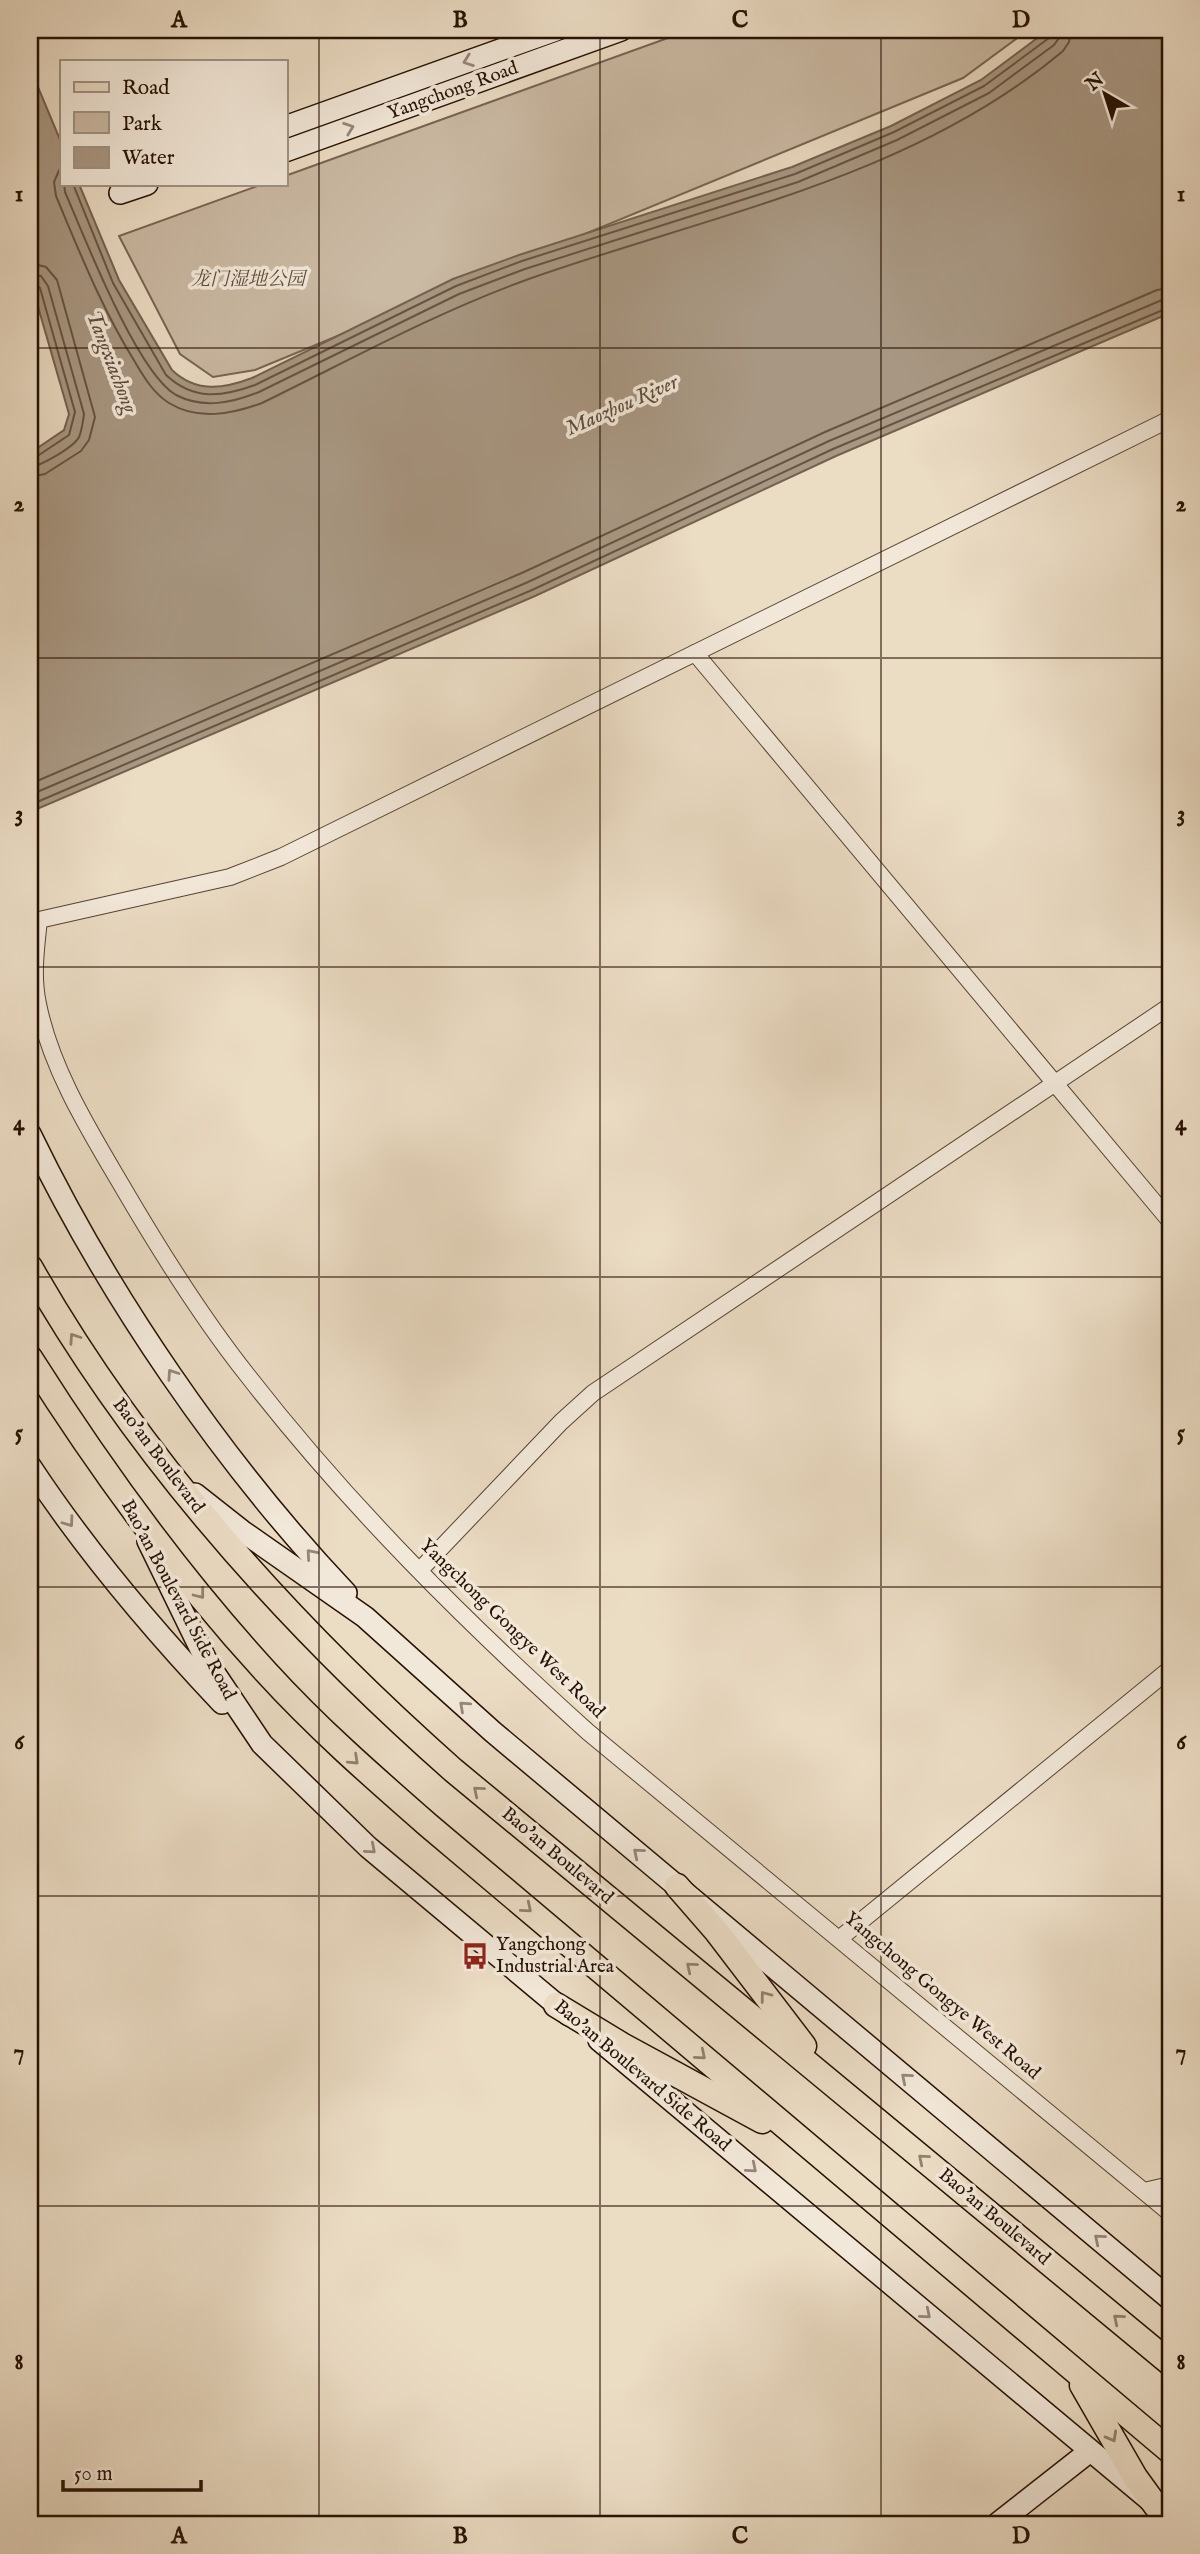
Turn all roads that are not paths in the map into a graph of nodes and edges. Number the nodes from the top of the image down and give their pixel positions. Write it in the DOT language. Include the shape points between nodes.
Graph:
graph roads {
  1 [pos="556,30"];
  2 [pos="621,30"];
  3 [pos="287,126"];
  4 [pos="287,150"];
  5 [pos="141,186"];
  6 [pos="120,193"];
  7 [pos="1170,419"];
  8 [pos="695,653"];
  9 [pos="34,921"];
  10 [pos="1170,1006"];
  11 [pos="1056,1082"];
  12 [pos="30,1134"];
  13 [pos="1170,1221"];
  14 [pos="30,1267"];
  15 [pos="30,1358"];
  16 [pos="30,1466"];
  17 [pos="170,1474"];
  18 [pos="110,1475"];
  19 [pos="419,1570"];
  20 [pos="392,1639"];
  21 [pos="1170,1669"];
  22 [pos="262,1744"];
  23 [pos="677,1886"];
  24 [pos="839,1939"];
  25 [pos="556,2004"];
  26 [pos="857,2104"];
  27 [pos="821,2157"];
  28 [pos="1170,2185"];
  29 [pos="1144,2191"];
  30 [pos="1170,2213"];
  31 [pos="1170,2299"];
  32 [pos="1062,2359"];
  33 [pos="1170,2363"];
  34 [pos="1090,2451"];
  35 [pos="1170,2451"];
  36 [pos="1163,2512"];
  37 [pos="997,2524"];
  1 -- 3 [label="main road, Yangchong Road, one-way"];
  4 -- 2 [label="main road, Yangchong Road, one-way"];
  5 -- 6 [label="main road"];
  7 -- 8 [label="street"];
  8 -- 9 [label="street" via="281,857 218,880"];
  8 -- 11 [label="street"];
  9 -- 19 [label="street, Yangchong Gongye West Road" via="35,985 43,1026 108,1164 246,1374 369,1519"];
  10 -- 11 [label="street"];
  11 -- 13 [label="street"];
  11 -- 19 [label="street" via="593,1393"];
  20 -- 12 [label="main road, one-way" via="300,1541 176,1381 89,1245"];
  17 -- 14 [label="main road, Bao'an Boulevard, one-way"];
  15 -- 18 [label="main road"];
  16 -- 22 [label="main road, one-way" via="135,1607"];
  17 -- 20 [label="main road"];
  26 -- 17 [label="main road, Bao'an Boulevard, one-way" via="402,1724 260,1582"];
  18 -- 22 [label="main road, Bao'an Boulevard Side Road" via="155,1553 207,1662"];
  18 -- 27 [label="main road, one-way" via="235,1637 327,1735"];
  19 -- 24 [label="street, Yangchong Gongye West Road" via="589,1732"];
  23 -- 20 [label="main road, one-way" via="493,1732"];
  21 -- 24 [label="street"];
  22 -- 25 [label="main road, Bao'an Boulevard Side Road, one-way" via="368,1847"];
  26 -- 23 [label="main road, one-way" via="811,2054"];
  31 -- 23 [label="main road, one-way"];
  24 -- 29 [label="street, Yangchong Gongye West Road"];
  25 -- 27 [label="main road"];
  25 -- 34 [label="main road, Bao'an Boulevard Side Road, one-way"];
  33 -- 26 [label="main road, Bao'an Boulevard, one-way"];
  27 -- 32 [label="main road"];
  28 -- 29 [label="street"];
  29 -- 30 [label="street, Yangchong Gongye West Road"];
  32 -- 35 [label="main road"];
  32 -- 36 [label="main road, one-way" via="1091,2398 1135,2477"];
  34 -- 36 [label="main road, Bao'an Boulevard Side Road"];
  34 -- 37 [label="main road"];
}
